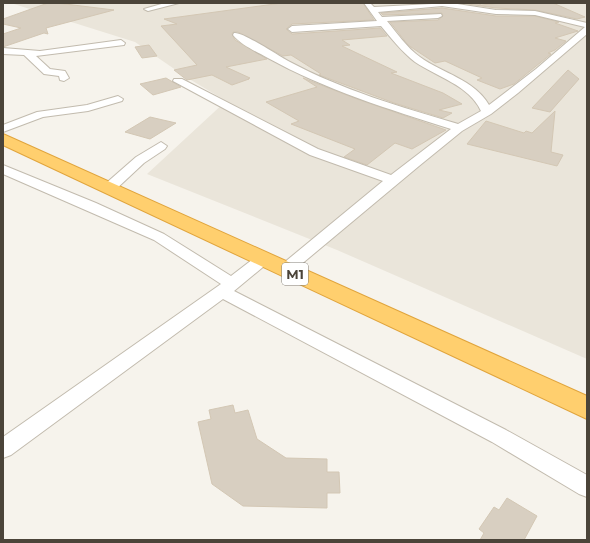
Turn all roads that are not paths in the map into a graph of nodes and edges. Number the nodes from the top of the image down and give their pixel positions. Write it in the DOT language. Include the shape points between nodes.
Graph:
graph roads {
  1 [pos="175,3"];
  2 [pos="369,6"];
  3 [pos="148,9"];
  4 [pos="438,16"];
  5 [pos="383,21"];
  6 [pos="587,25"];
  7 [pos="587,28"];
  8 [pos="292,29"];
  9 [pos="237,35"];
  10 [pos="121,43"];
  11 [pos="3,51"];
  12 [pos="28,54"];
  13 [pos="178,81"];
  14 [pos="64,83"];
  15 [pos="118,100"];
  16 [pos="487,112"];
  17 [pos="460,128"];
  18 [pos="3,129"];
  19 [pos="3,139"];
  20 [pos="162,146"];
  21 [pos="5,172"];
  22 [pos="393,180"];
  23 [pos="109,188"];
  24 [pos="263,259"];
  25 [pos="286,269"];
  26 [pos="227,288"];
  27 [pos="587,408"];
  28 [pos="3,449"];
  29 [pos="587,487"];
  1 -- 3 [label="street"];
  2 -- 5 [label="street"];
  2 -- 6 [label="street" via="442,4 496,12 536,13"];
  4 -- 5 [label="street"];
  5 -- 8 [label="street"];
  5 -- 16 [label="street" via="417,58 472,92"];
  7 -- 16 [label="street" via="548,64"];
  9 -- 17 [label="street" via="264,54 350,94"];
  10 -- 12 [label="street"];
  11 -- 12 [label="street"];
  12 -- 14 [label="street" via="49,76"];
  13 -- 22 [label="street" via="314,152"];
  15 -- 18 [label="street" via="88,108 41,114"];
  16 -- 17 [label="street"];
  17 -- 22 [label="street"];
  19 -- 23 [label="highway, M1"];
  20 -- 23 [label="street" via="140,160"];
  21 -- 26 [label="street" via="91,206 159,237"];
  22 -- 25 [label="street"];
  23 -- 24 [label="highway, M1"];
  24 -- 25 [label="highway, M1"];
  24 -- 26 [label="street"];
  25 -- 27 [label="highway, M1"];
  26 -- 28 [label="street"];
  26 -- 29 [label="street" via="499,436"];
}
